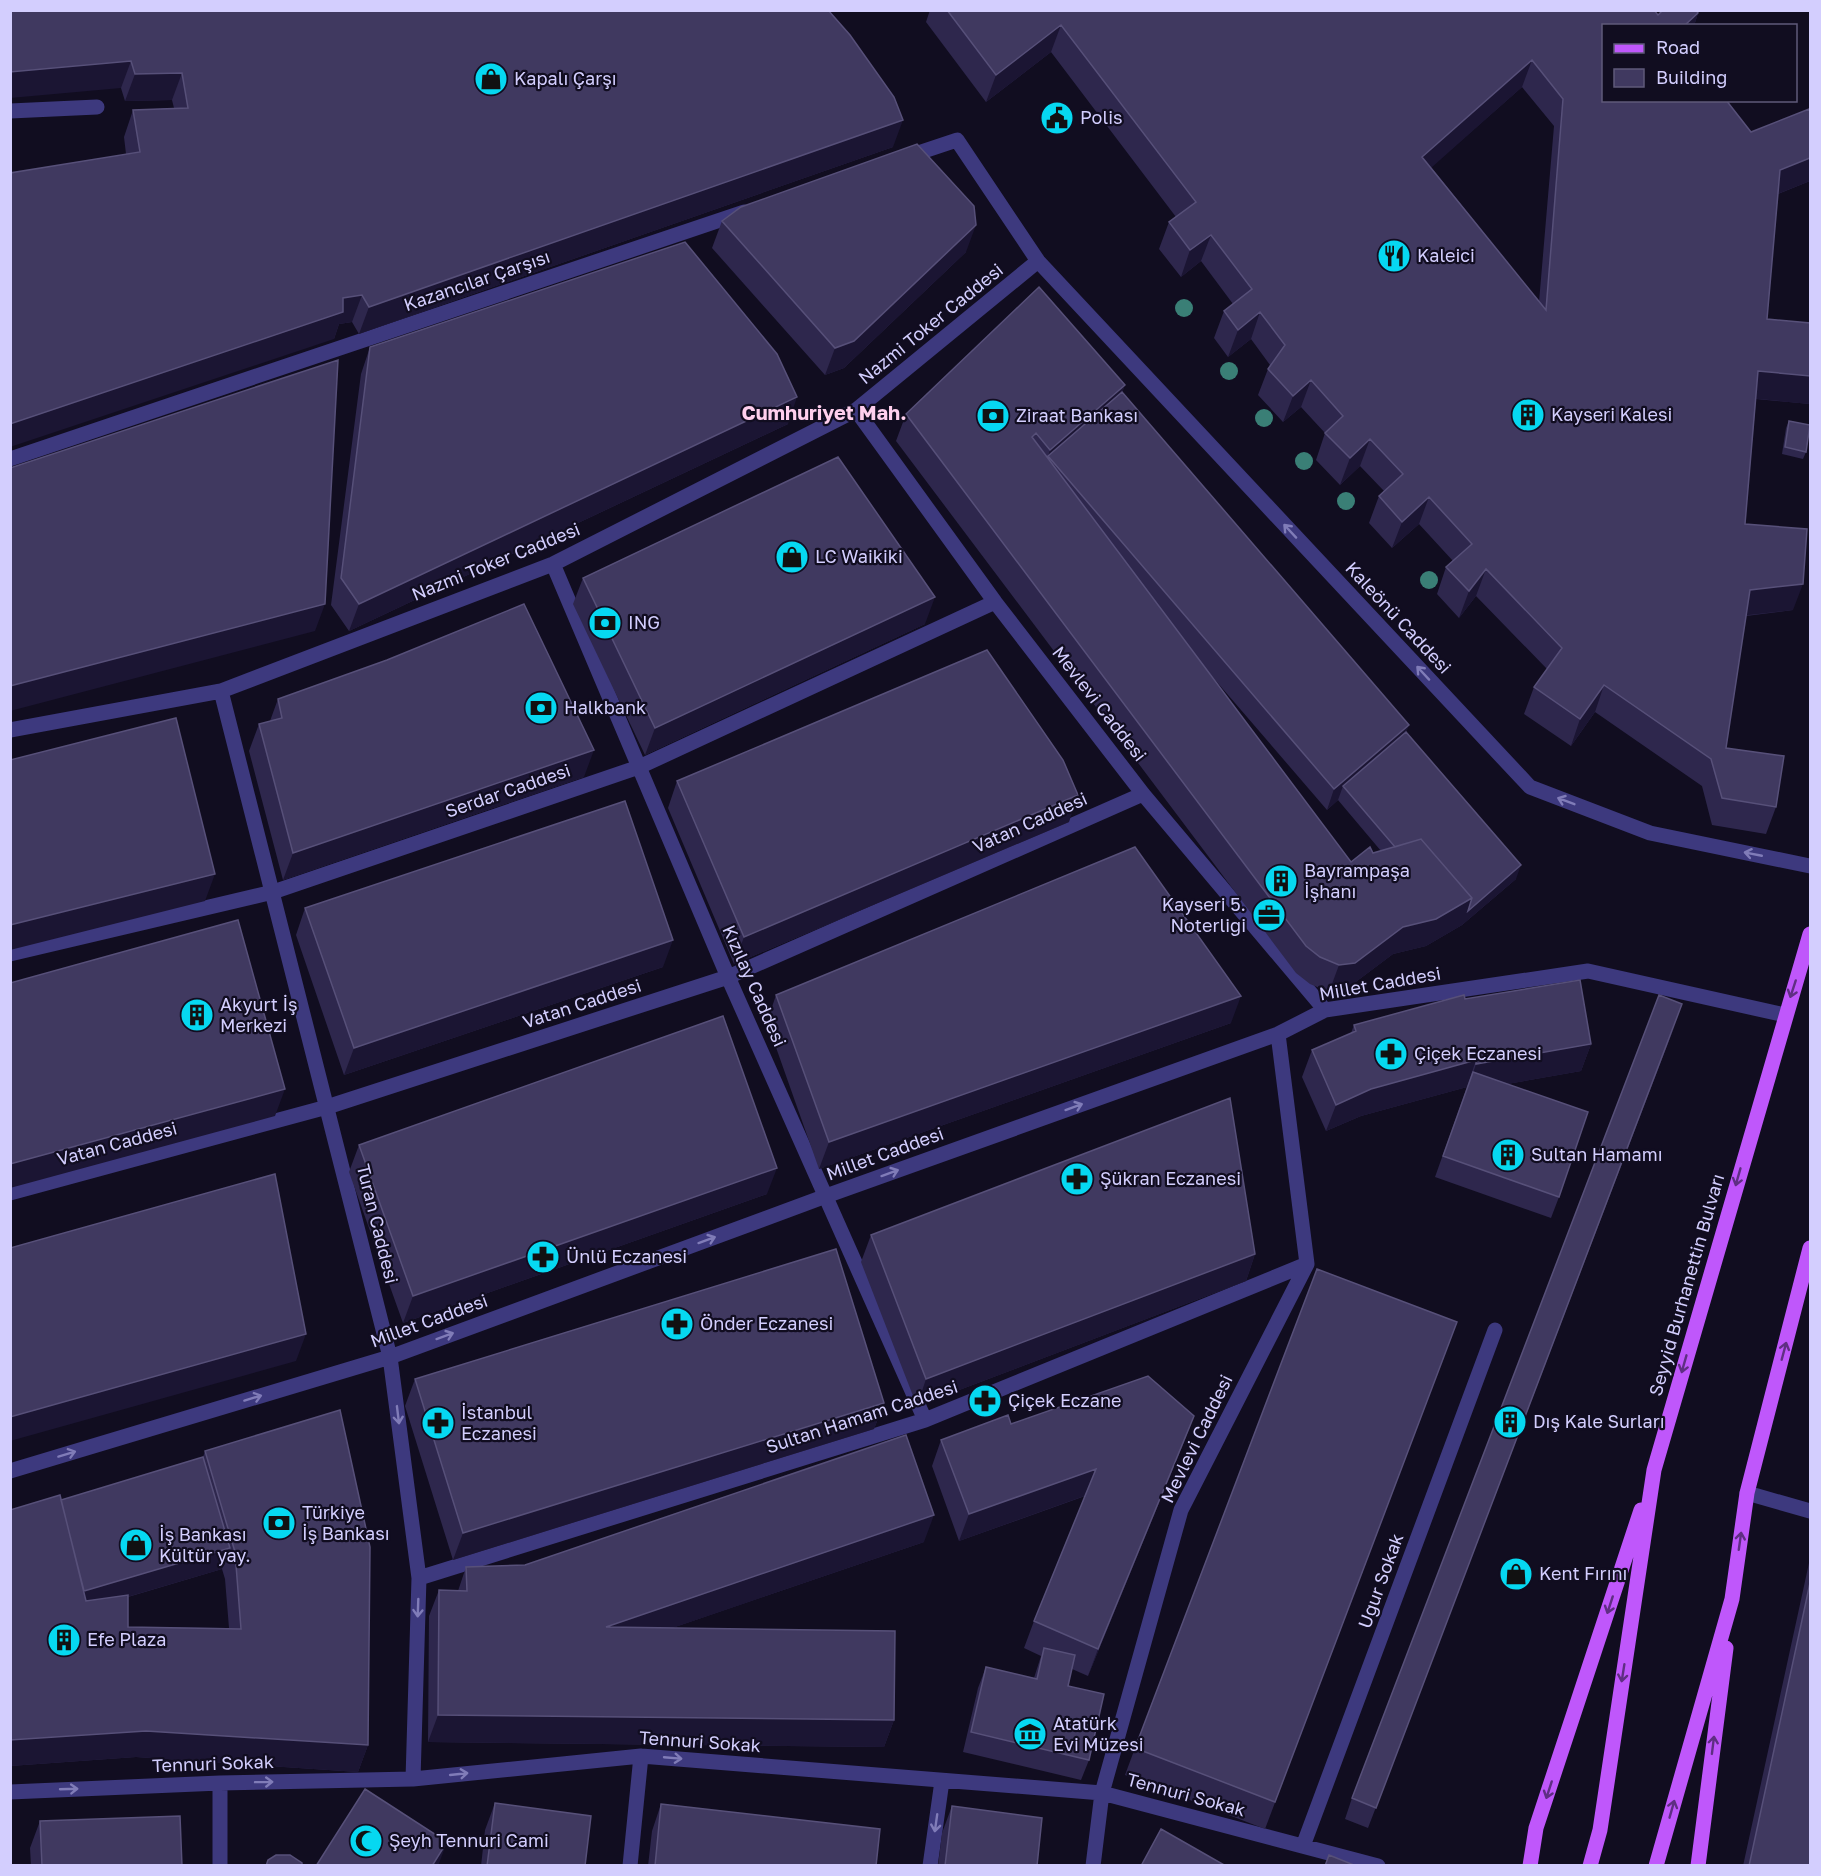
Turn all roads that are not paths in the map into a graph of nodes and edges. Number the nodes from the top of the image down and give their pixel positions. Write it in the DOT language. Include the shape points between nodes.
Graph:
graph roads {
  1 [pos="97,107"];
  2 [pos="10,111"];
  3 [pos="889,163"];
  4 [pos="754,208"];
  5 [pos="1038,261"];
  6 [pos="856,410"];
  7 [pos="10,459"];
  8 [pos="553,564"];
  9 [pos="995,602"];
  10 [pos="221,691"];
  11 [pos="10,730"];
  12 [pos="639,767"];
  13 [pos="1143,794"];
  14 [pos="1810,866"];
  15 [pos="273,892"];
  16 [pos="1810,934"];
  17 [pos="10,954"];
  18 [pos="728,977"];
  19 [pos="1325,1010"];
  20 [pos="1785,1016"];
  21 [pos="1278,1034"];
  22 [pos="327,1107"];
  23 [pos="10,1193"];
  24 [pos="826,1196"];
  25 [pos="1810,1248"];
  26 [pos="1307,1264"];
  27 [pos="1495,1330"];
  28 [pos="390,1357"];
  29 [pos="925,1420"];
  30 [pos="1654,1470"];
  31 [pos="10,1471"];
  32 [pos="1747,1493"];
  33 [pos="1810,1510"];
  34 [pos="419,1578"];
  35 [pos="1732,1599"];
  36 [pos="641,1756"];
  37 [pos="413,1779"];
  38 [pos="942,1781"];
  39 [pos="220,1783"];
  40 [pos="10,1792"];
  41 [pos="1102,1792"];
  42 [pos="1303,1846"];
  43 [pos="220,1866"];
  44 [pos="630,1866"];
  45 [pos="930,1866"];
  46 [pos="1093,1866"];
  47 [pos="1377,1866"];
  48 [pos="1530,1866"];
  49 [pos="1590,1866"];
  50 [pos="1656,1866"];
  51 [pos="1698,1866"];
  1 -- 2 [label="street"];
  3 -- 5 [label="street, Kaleönü Caddesi" via="957,140"];
  4 -- 7 [label="street, Kazancılar Çarşısı"];
  5 -- 6 [label="street, Nazmi Toker Caddesi"];
  14 -- 5 [label="street, Kaleönü Caddesi, one-way" via="1650,833 1530,787"];
  6 -- 8 [label="street, Nazmi Toker Caddesi"];
  6 -- 9 [label="street, Mevlevi Caddesi"];
  8 -- 10 [label="street, Nazmi Toker Caddesi"];
  8 -- 12 [label="street, Kızılay Caddesi"];
  9 -- 12 [label="street, Serdar Caddesi"];
  9 -- 13 [label="street, Mevlevi Caddesi"];
  10 -- 11 [label="street, Nazmi Toker Caddesi"];
  10 -- 15 [label="street, Turan Caddesi"];
  12 -- 15 [label="street, Serdar Caddesi"];
  12 -- 18 [label="street, Kızılay Caddesi"];
  13 -- 18 [label="street, Vatan Caddesi"];
  13 -- 19 [label="street, Mevlevi Caddesi"];
  15 -- 17 [label="street, Serdar Caddesi"];
  15 -- 22 [label="street, Turan Caddesi"];
  16 -- 20 [label="main road, Seyyid Burhanettin Bulvarı, one-way"];
  18 -- 22 [label="street, Vatan Caddesi"];
  18 -- 24 [label="street, Kızılay Caddesi"];
  19 -- 20 [label="street, Millet Caddesi" via="1588,971"];
  19 -- 21 [label="street, Millet Caddesi"];
  20 -- 30 [label="main road, Seyyid Burhanettin Bulvarı, one-way"];
  24 -- 21 [label="street, Millet Caddesi, one-way"];
  21 -- 26 [label="street"];
  22 -- 23 [label="street, Vatan Caddesi"];
  22 -- 28 [label="street, Turan Caddesi"];
  28 -- 24 [label="street, Millet Caddesi, one-way"];
  24 -- 29 [label="street, Kızılay Caddesi"];
  32 -- 25 [label="main road, one-way"];
  26 -- 29 [label="street, Sultan Hamam Caddesi"];
  26 -- 41 [label="street, Mevlevi Caddesi" via="1181,1510"];
  27 -- 42 [label="street, Uğur Sokak"];
  31 -- 28 [label="street, Millet Caddesi, one-way"];
  28 -- 34 [label="street, Turan Caddesi, one-way"];
  29 -- 34 [label="street, Sultan Hamam Caddesi"];
  30 -- 48 [label="main road, one-way" via="1536,1828"];
  30 -- 49 [label="main road, Seyyid Burhanettin Bulvarı, one-way" via="1600,1830"];
  32 -- 33 [label="street"];
  35 -- 32 [label="main road, one-way"];
  34 -- 37 [label="street, Turan Caddesi, one-way"];
  50 -- 35 [label="main road, one-way"];
  51 -- 35 [label="main road, one-way"];
  37 -- 36 [label="street, Tennuri Sokak, one-way"];
  36 -- 38 [label="street, Tennuri Sokak, one-way"];
  36 -- 44 [label="street"];
  39 -- 37 [label="street, Tennuri Sokak, one-way"];
  38 -- 41 [label="street, Tennuri Sokak"];
  38 -- 45 [label="street, one-way"];
  40 -- 39 [label="street, Tennuri Sokak, one-way"];
  39 -- 43 [label="street"];
  41 -- 42 [label="street, Tennuri Sokak"];
  41 -- 46 [label="street, Mevlevi Caddesi"];
  42 -- 47 [label="street, Tennuri Sokak"];
}
